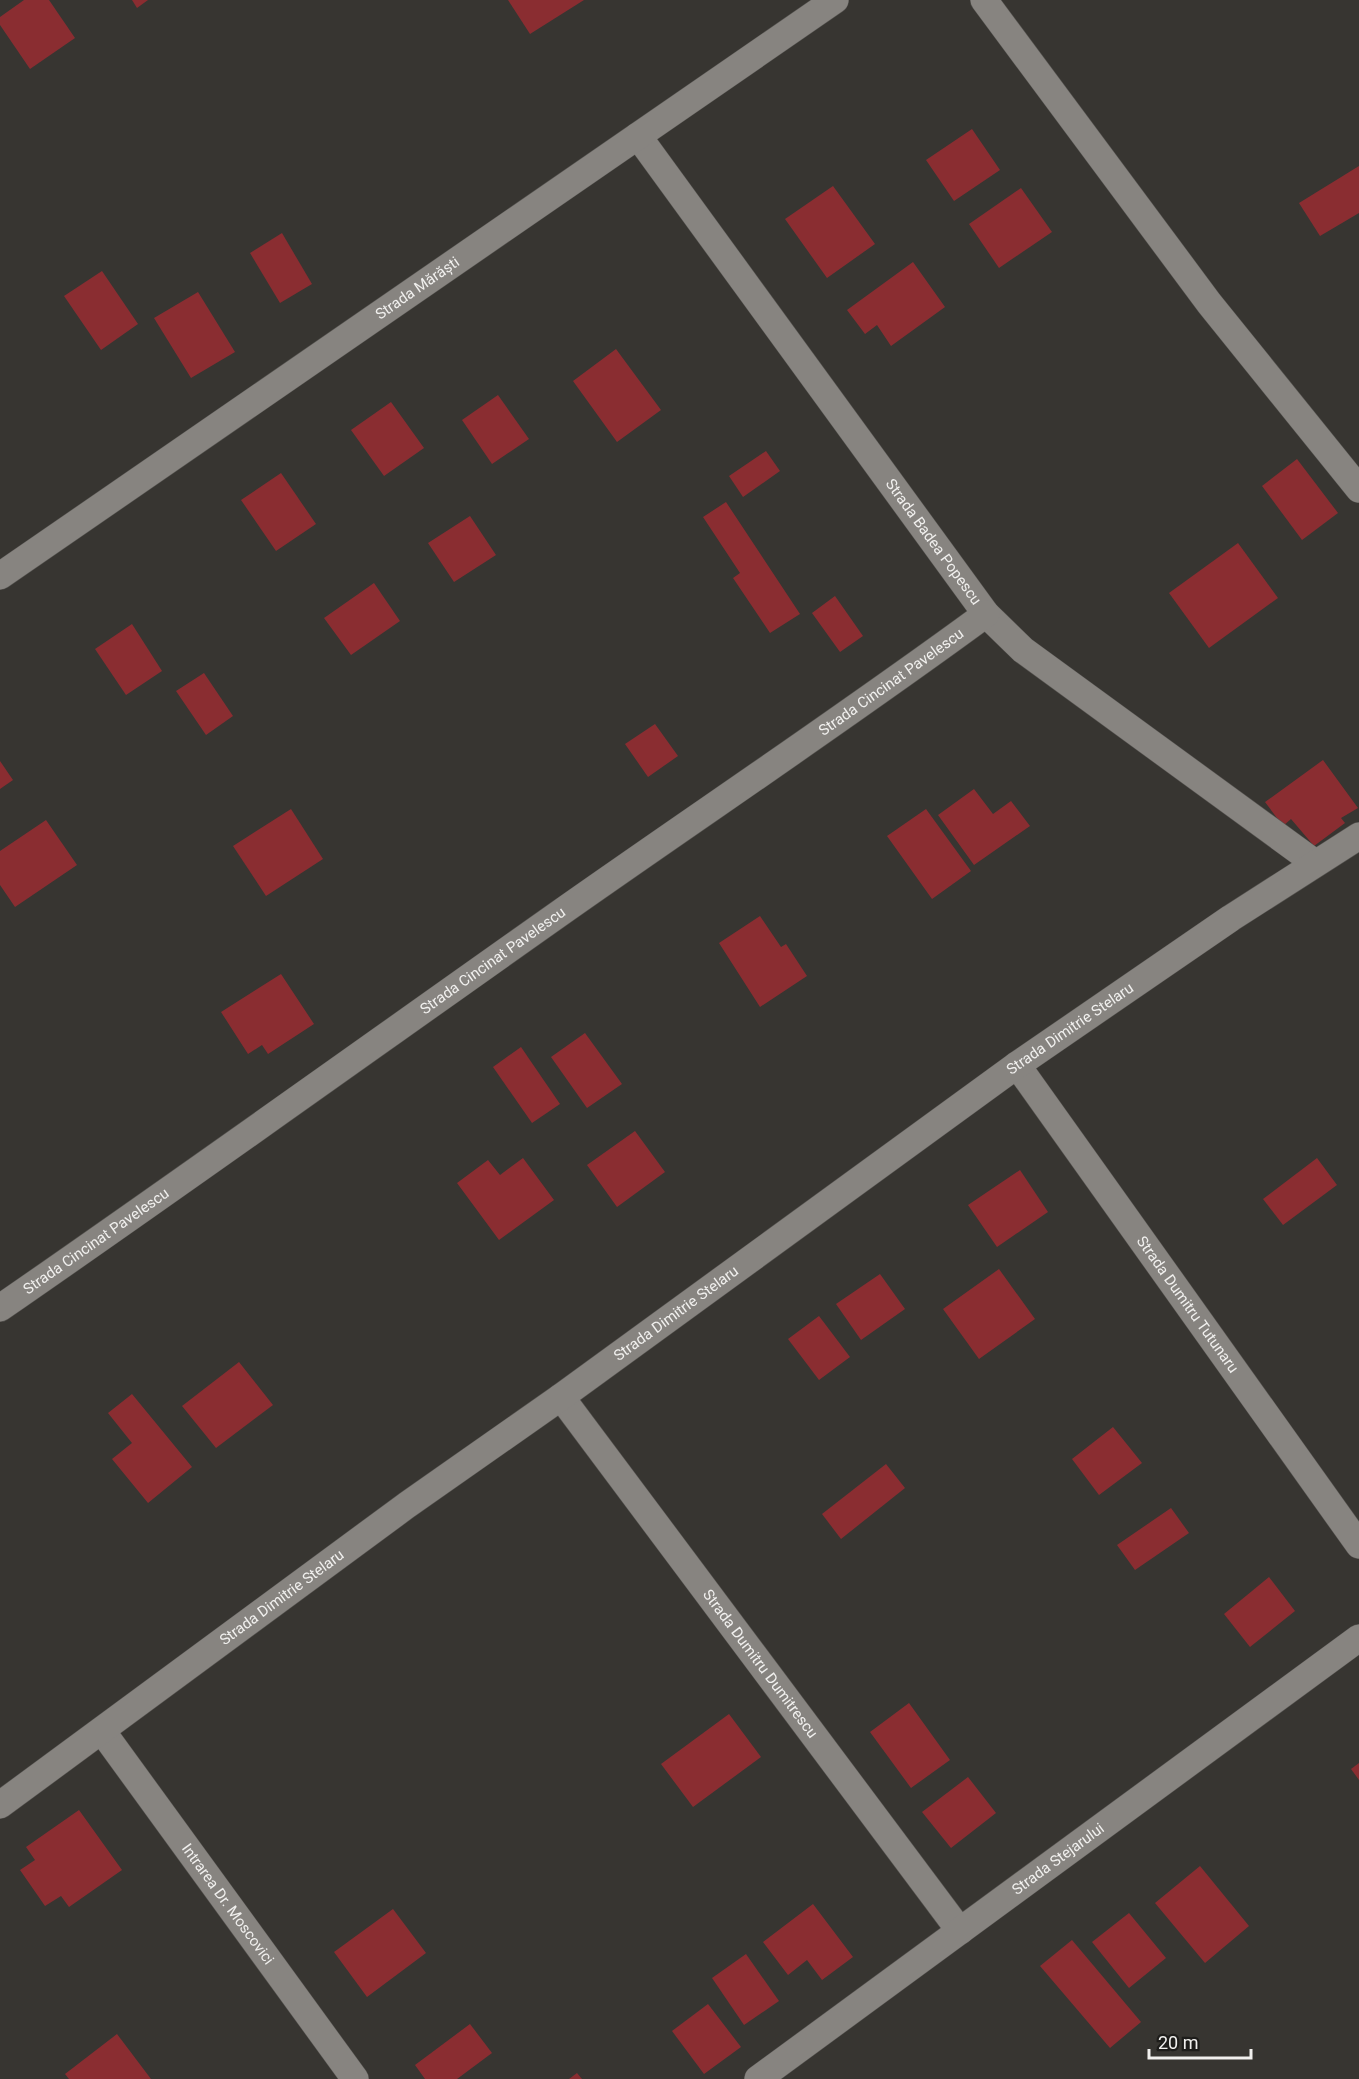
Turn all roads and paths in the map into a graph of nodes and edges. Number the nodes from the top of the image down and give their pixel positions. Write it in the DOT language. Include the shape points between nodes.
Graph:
graph roads {
  1 [pos="835,0"];
  2 [pos="984,0"];
  3 [pos="638,136"];
  4 [pos="1359,489"];
  5 [pos="0,576"];
  6 [pos="986,614"];
  7 [pos="1359,836"];
  8 [pos="1315,863"];
  9 [pos="1017,1065"];
  10 [pos="0,1308"];
  11 [pos="561,1397"];
  12 [pos="1359,1545"];
  13 [pos="1359,1638"];
  14 [pos="102,1731"];
  15 [pos="0,1805"];
  16 [pos="960,1931"];
  17 [pos="355,2079"];
  18 [pos="758,2079"];
  1 -- 3 [label="street, Strada Mărăști"];
  2 -- 4 [label="street" via="1209,303"];
  3 -- 5 [label="street, Strada Mărăști"];
  3 -- 6 [label="street, Strada Badea Popescu"];
  6 -- 8 [label="street, Strada Badea Popescu" via="1023,650"];
  6 -- 10 [label="street, Strada Cincinat Pavelescu" via="902,677"];
  7 -- 8 [label="street, Strada Dimitrie Stelaru"];
  8 -- 9 [label="street, Strada Dimitrie Stelaru"];
  9 -- 11 [label="street, Strada Dimitrie Stelaru"];
  9 -- 12 [label="street, Strada Dumitru Tutunaru"];
  11 -- 14 [label="street, Strada Dimitrie Stelaru" via="407,1505"];
  11 -- 16 [label="street, Strada Dumitru Dumitrescu"];
  13 -- 16 [label="street, Strada Stejarului"];
  14 -- 15 [label="street, Strada Dimitrie Stelaru"];
  14 -- 17 [label="street, Intrarea Dr. Moscovici"];
  16 -- 18 [label="street, Strada Stejarului"];
}
